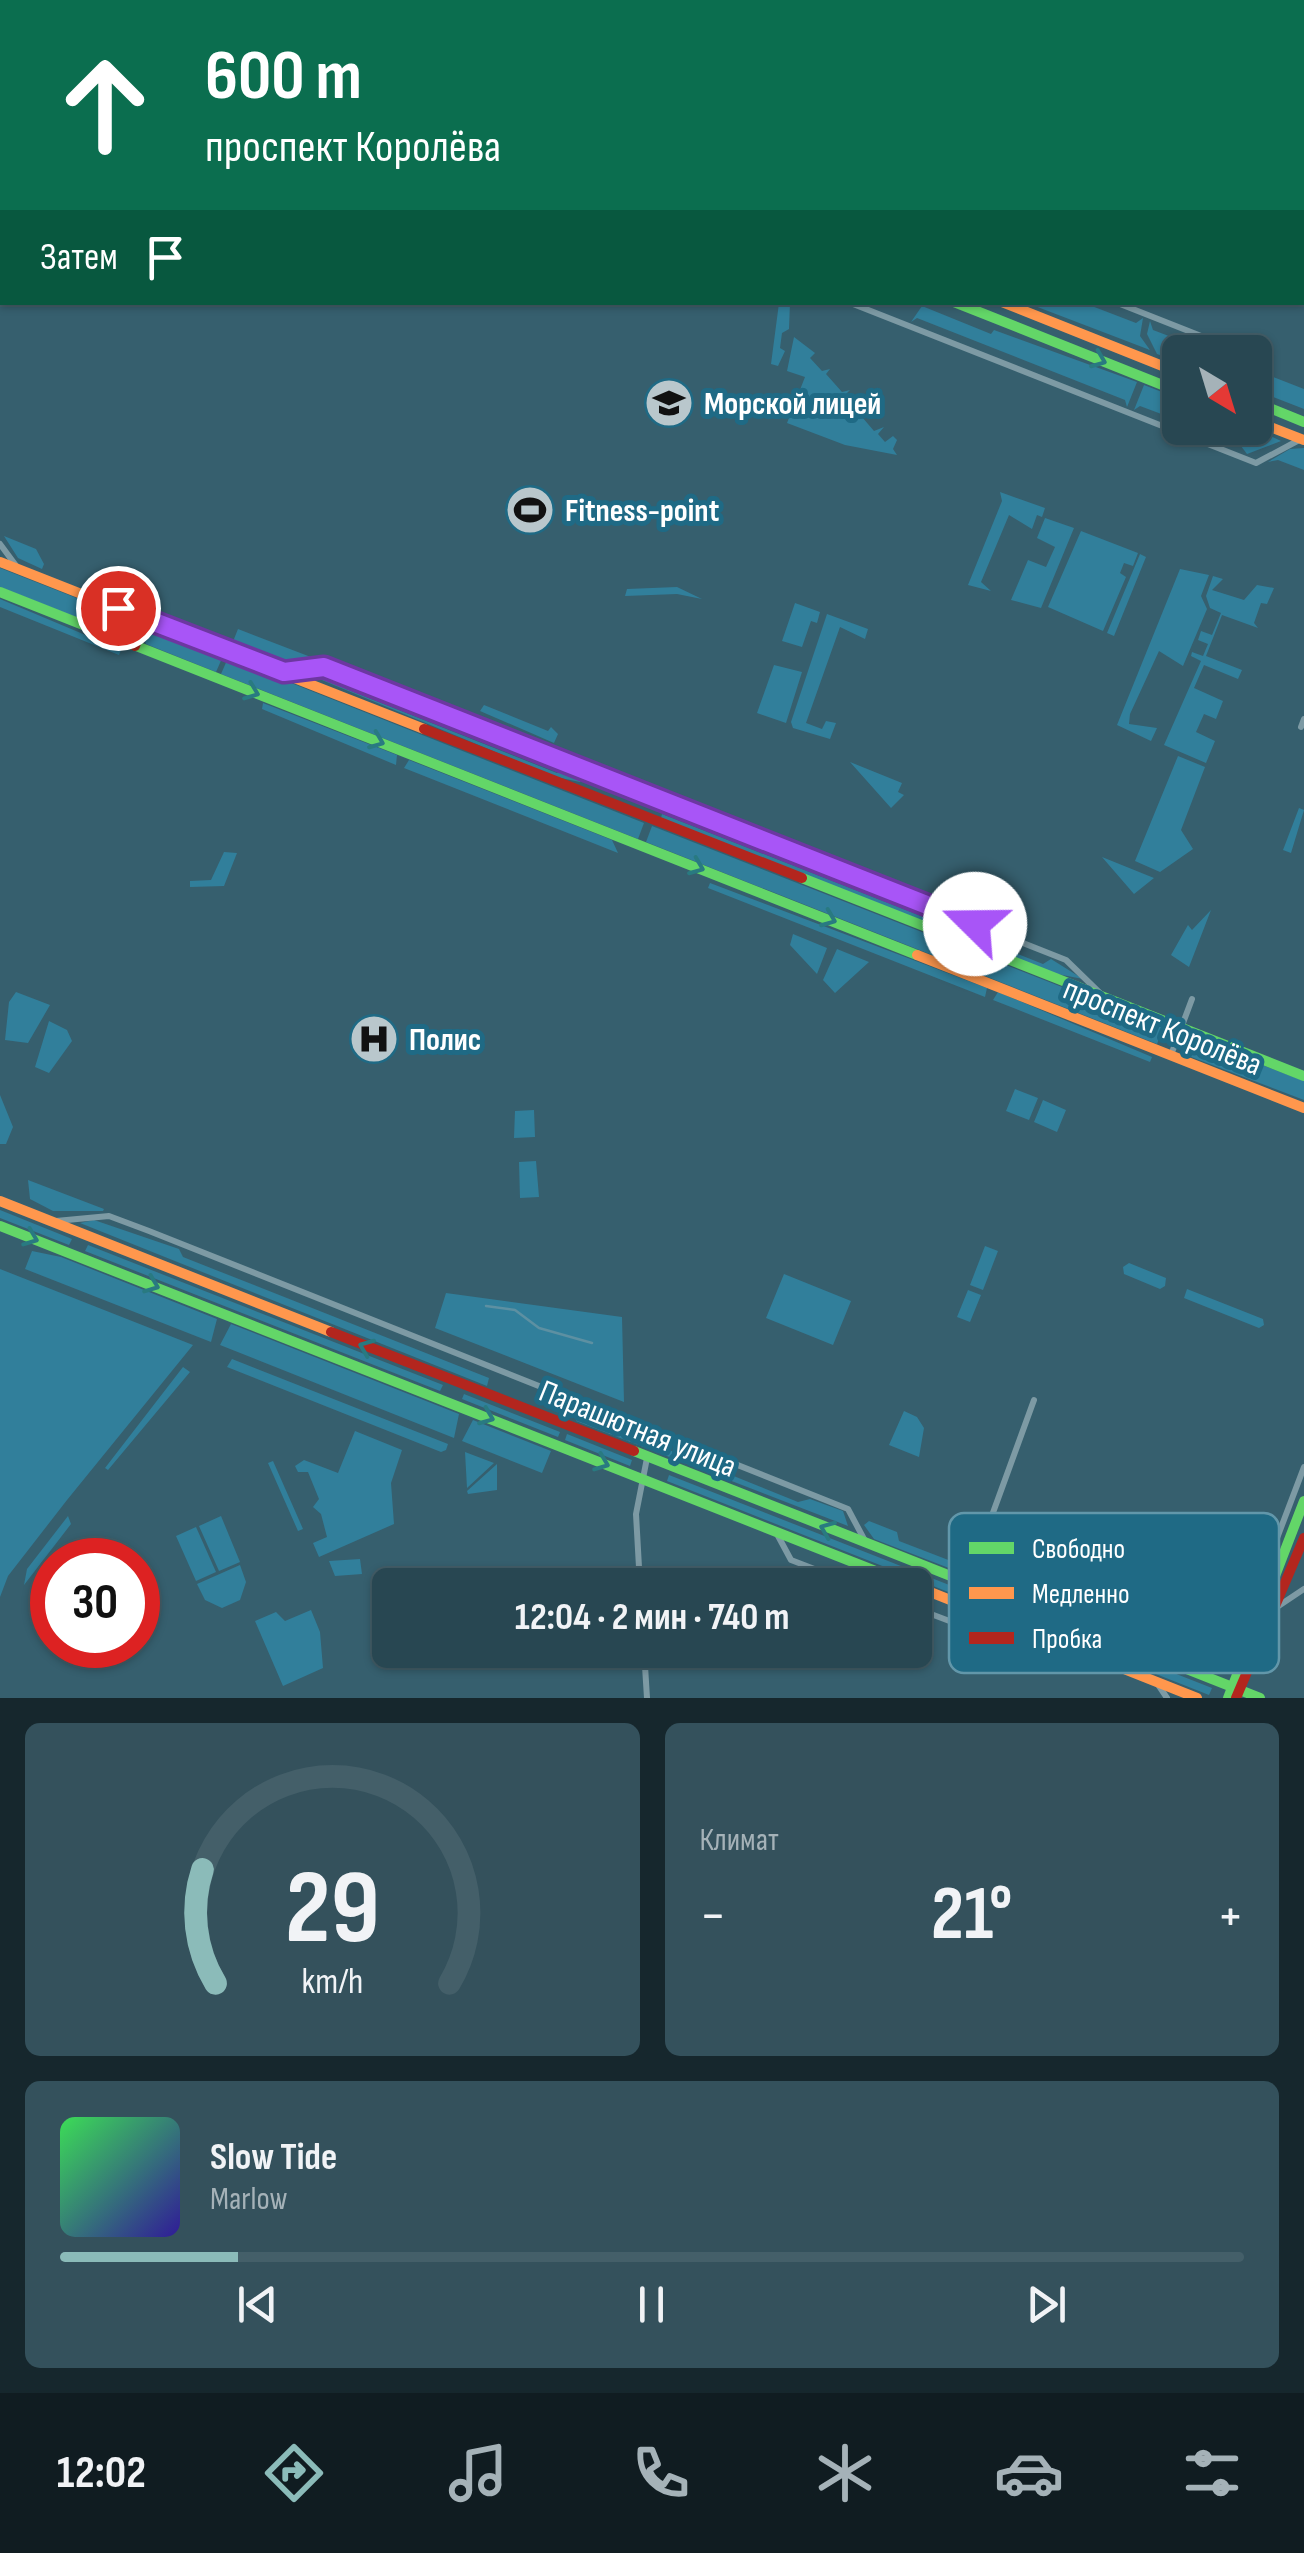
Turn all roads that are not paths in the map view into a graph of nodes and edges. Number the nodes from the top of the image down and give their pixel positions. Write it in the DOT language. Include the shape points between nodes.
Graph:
graph roads {
  1 [pos="856,305"];
  2 [pos="962,305"];
  3 [pos="1010,305"];
  4 [pos="1122,305"];
  5 [pos="1198,335"];
  6 [pos="1162,366"];
  7 [pos="1162,385"];
  8 [pos="1272,409"];
  9 [pos="1304,422"];
  10 [pos="1272,428"];
  11 [pos="1302,440"];
  12 [pos="0,544"];
  13 [pos="0,562"];
  14 [pos="18,568"];
  15 [pos="0,592"];
  16 [pos="145,618"];
  17 [pos="134,646"];
  18 [pos="284,672"];
  19 [pos="1103,996"];
  20 [pos="1192,999"];
  21 [pos="1181,1026"];
  22 [pos="1170,1056"];
  23 [pos="1304,1076"];
  24 [pos="1304,1108"];
  25 [pos="0,1201"];
  26 [pos="54,1222"];
  27 [pos="0,1226"];
  28 [pos="89,1237"];
  29 [pos="80,1257"];
  30 [pos="450,1380"];
  31 [pos="444,1400"];
  32 [pos="1034,1400"];
  33 [pos="648,1458"];
  34 [pos="1304,1467"];
  35 [pos="641,1478"];
  36 [pos="1304,1501"];
  37 [pos="992,1513"];
  38 [pos="777,1532"];
  39 [pos="1279,1533"];
  40 [pos="1304,1538"];
  41 [pos="867,1545"];
  42 [pos="639,1568"];
  43 [pos="812,1568"];
  44 [pos="868,1568"];
  45 [pos="949,1578"];
  46 [pos="1279,1580"];
  47 [pos="1279,1589"];
  48 [pos="1304,1589"];
  49 [pos="1279,1601"];
  50 [pos="645,1668"];
  51 [pos="1133,1673"];
  52 [pos="1182,1673"];
  53 [pos="1156,1682"];
  54 [pos="1229,1692"];
  55 [pos="1239,1694"];
  56 [pos="647,1698"];
  57 [pos="1167,1698"];
  58 [pos="1196,1698"];
  59 [pos="1260,1698"];
  1 -- 11 [label="street" via="1256,462"];
  2 -- 7 [label="main road, one-way"];
  3 -- 6 [label="main road"];
  4 -- 5 [label="street"];
  8 -- 9 [label="main road"];
  10 -- 11 [label="main road"];
  12 -- 14 [label="street"];
  13 -- 14 [label="main road, проспект Королёва"];
  14 -- 16 [label="main road, проспект Королёва"];
  15 -- 17 [label="main road, проспект Королёва"];
  16 -- 17 [label="main road"];
  16 -- 18 [label="main road, проспект Королёва"];
  17 -- 22 [label="main road, проспект Королёва, one-way"];
  18 -- 19 [label="main road, проспект Королёва"];
  18 -- 19 [label="street" via="324,667 953,915 1066,960"];
  19 -- 21 [label="main road, проспект Королёва"];
  20 -- 21 [label="street"];
  21 -- 22 [label="street"];
  21 -- 23 [label="main road, проспект Королёва"];
  22 -- 24 [label="main road, проспект Королёва"];
  25 -- 26 [label="main road, Парашютная улица"];
  26 -- 28 [label="main road, Парашютная улица"];
  26 -- 41 [label="street" via="109,1216 848,1509"];
  27 -- 29 [label="main road, Парашютная улица, one-way"];
  28 -- 29 [label="main road" via="77,1245"];
  30 -- 28 [label="main road, Парашютная улица, one-way"];
  29 -- 31 [label="main road, Парашютная улица, one-way"];
  30 -- 31 [label="main road" via="454,1394"];
  30 -- 33 [label="main road, Парашютная улица"];
  31 -- 35 [label="main road, Парашютная улица, one-way"];
  32 -- 37 [label="street"];
  33 -- 35 [label="street"];
  41 -- 33 [label="main road, Парашютная улица, one-way"];
  34 -- 39 [label="street"];
  35 -- 38 [label="main road, Парашютная улица"];
  35 -- 42 [label="street"];
  36 -- 46 [label="main road"];
  38 -- 43 [label="street" via="791,1560"];
  38 -- 44 [label="main road, Парашютная улица"];
  40 -- 47 [label="main road"];
  41 -- 45 [label="main road, Парашютная улица"];
  48 -- 49 [label="street"];
  50 -- 56 [label="street"];
  51 -- 53 [label="main road, Парашютная улица"];
  52 -- 54 [label="main road, Парашютная улица"];
  53 -- 57 [label="street"];
  53 -- 58 [label="main road, Парашютная улица"];
  54 -- 55 [label="main road, Парашютная улица"];
  55 -- 59 [label="main road, Парашютная улица"];
}
